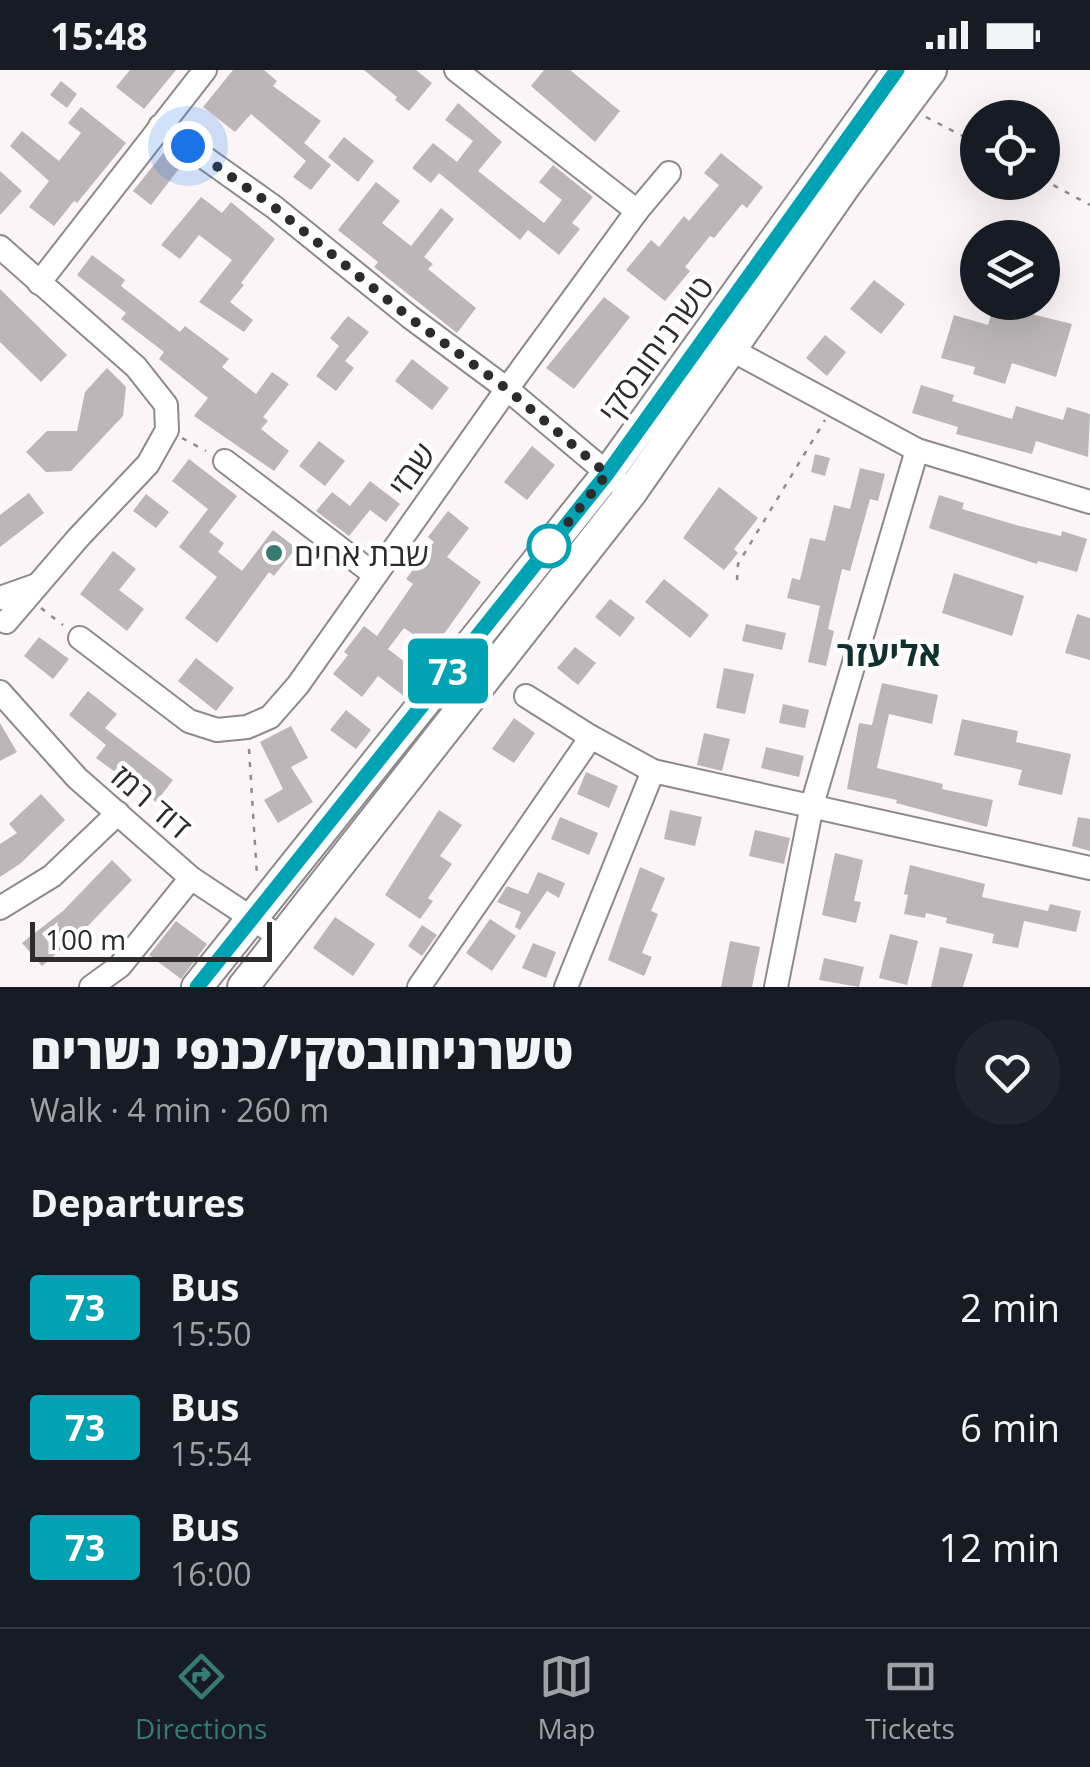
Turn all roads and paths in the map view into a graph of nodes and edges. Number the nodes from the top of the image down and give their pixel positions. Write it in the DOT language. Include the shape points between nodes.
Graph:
graph roads {
  1 [pos="205,70"];
  2 [pos="456,70"];
  3 [pos="897,70"];
  4 [pos="931,70"];
  5 [pos="922,114"];
  6 [pos="160,126"];
  7 [pos="960,134"];
  8 [pos="669,173"];
  9 [pos="1060,188"];
  10 [pos="1090,204"];
  11 [pos="638,211"];
  12 [pos="0,247"];
  13 [pos="39,283"];
  14 [pos="732,350"];
  15 [pos="507,389"];
  16 [pos="834,406"];
  17 [pos="167,430"];
  18 [pos="916,450"];
  19 [pos="225,461"];
  20 [pos="619,484"];
  21 [pos="1090,502"];
  22 [pos="376,575"];
  23 [pos="738,580"];
  24 [pos="34,591"];
  25 [pos="2,613"];
  26 [pos="80,638"];
  27 [pos="0,692"];
  28 [pos="526,696"];
  29 [pos="247,728"];
  30 [pos="591,737"];
  31 [pos="653,771"];
  32 [pos="812,805"];
  33 [pos="118,813"];
  34 [pos="1090,868"];
  35 [pos="190,878"];
  36 [pos="0,908"];
  37 [pos="255,911"];
  38 [pos="280,937"];
  39 [pos="91,987"];
  40 [pos="197,987"];
  41 [pos="243,987"];
  42 [pos="418,987"];
  43 [pos="566,987"];
  44 [pos="776,987"];
  1 -- 6 [label="street"];
  2 -- 11 [label="street"];
  3 -- 20 [label="main road, טשרניחובסקי"];
  4 -- 14 [label="main road, טשרניחובסקי"];
  5 -- 7 [label="path"];
  6 -- 13 [label="street"];
  6 -- 15 [label="street"];
  8 -- 11 [label="street, שבזי"];
  9 -- 10 [label="path"];
  11 -- 15 [label="street, שבזי"];
  12 -- 13 [label="street"];
  13 -- 17 [label="street" via="136,367 166,404"];
  14 -- 16 [label="street"];
  14 -- 20 [label="main road, טשרניחובסקי"];
  15 -- 20 [label="street"];
  15 -- 22 [label="street, שבזי"];
  16 -- 18 [label="street"];
  16 -- 23 [label="path" via="738,564"];
  17 -- 19 [label="path"];
  17 -- 24 [label="street" via="148,464"];
  18 -- 21 [label="street"];
  18 -- 32 [label="street"];
  19 -- 22 [label="street"];
  20 -- 37 [label="main road, טשרניחובסקי"];
  20 -- 38 [label="main road, טשרניחובסקי"];
  22 -- 29 [label="street, שבזי" via="298,685 270,717"];
  24 -- 25 [label="street"];
  24 -- 26 [label="path"];
  26 -- 29 [label="street" via="188,721 217,730"];
  27 -- 33 [label="street, דוד רמז"];
  28 -- 30 [label="street"];
  29 -- 37 [label="path"];
  30 -- 31 [label="street"];
  30 -- 42 [label="street"];
  31 -- 32 [label="street"];
  31 -- 43 [label="street"];
  32 -- 34 [label="street"];
  32 -- 44 [label="street"];
  33 -- 35 [label="street, דוד רמז"];
  33 -- 36 [label="street" via="52,876"];
  35 -- 37 [label="street, דוד רמז"];
  35 -- 39 [label="street" via="120,966"];
  37 -- 38 [label="street, דוד רמז"];
  37 -- 40 [label="main road, טשרניחובסקי"];
  38 -- 41 [label="main road, טשרניחובסקי"];
}
